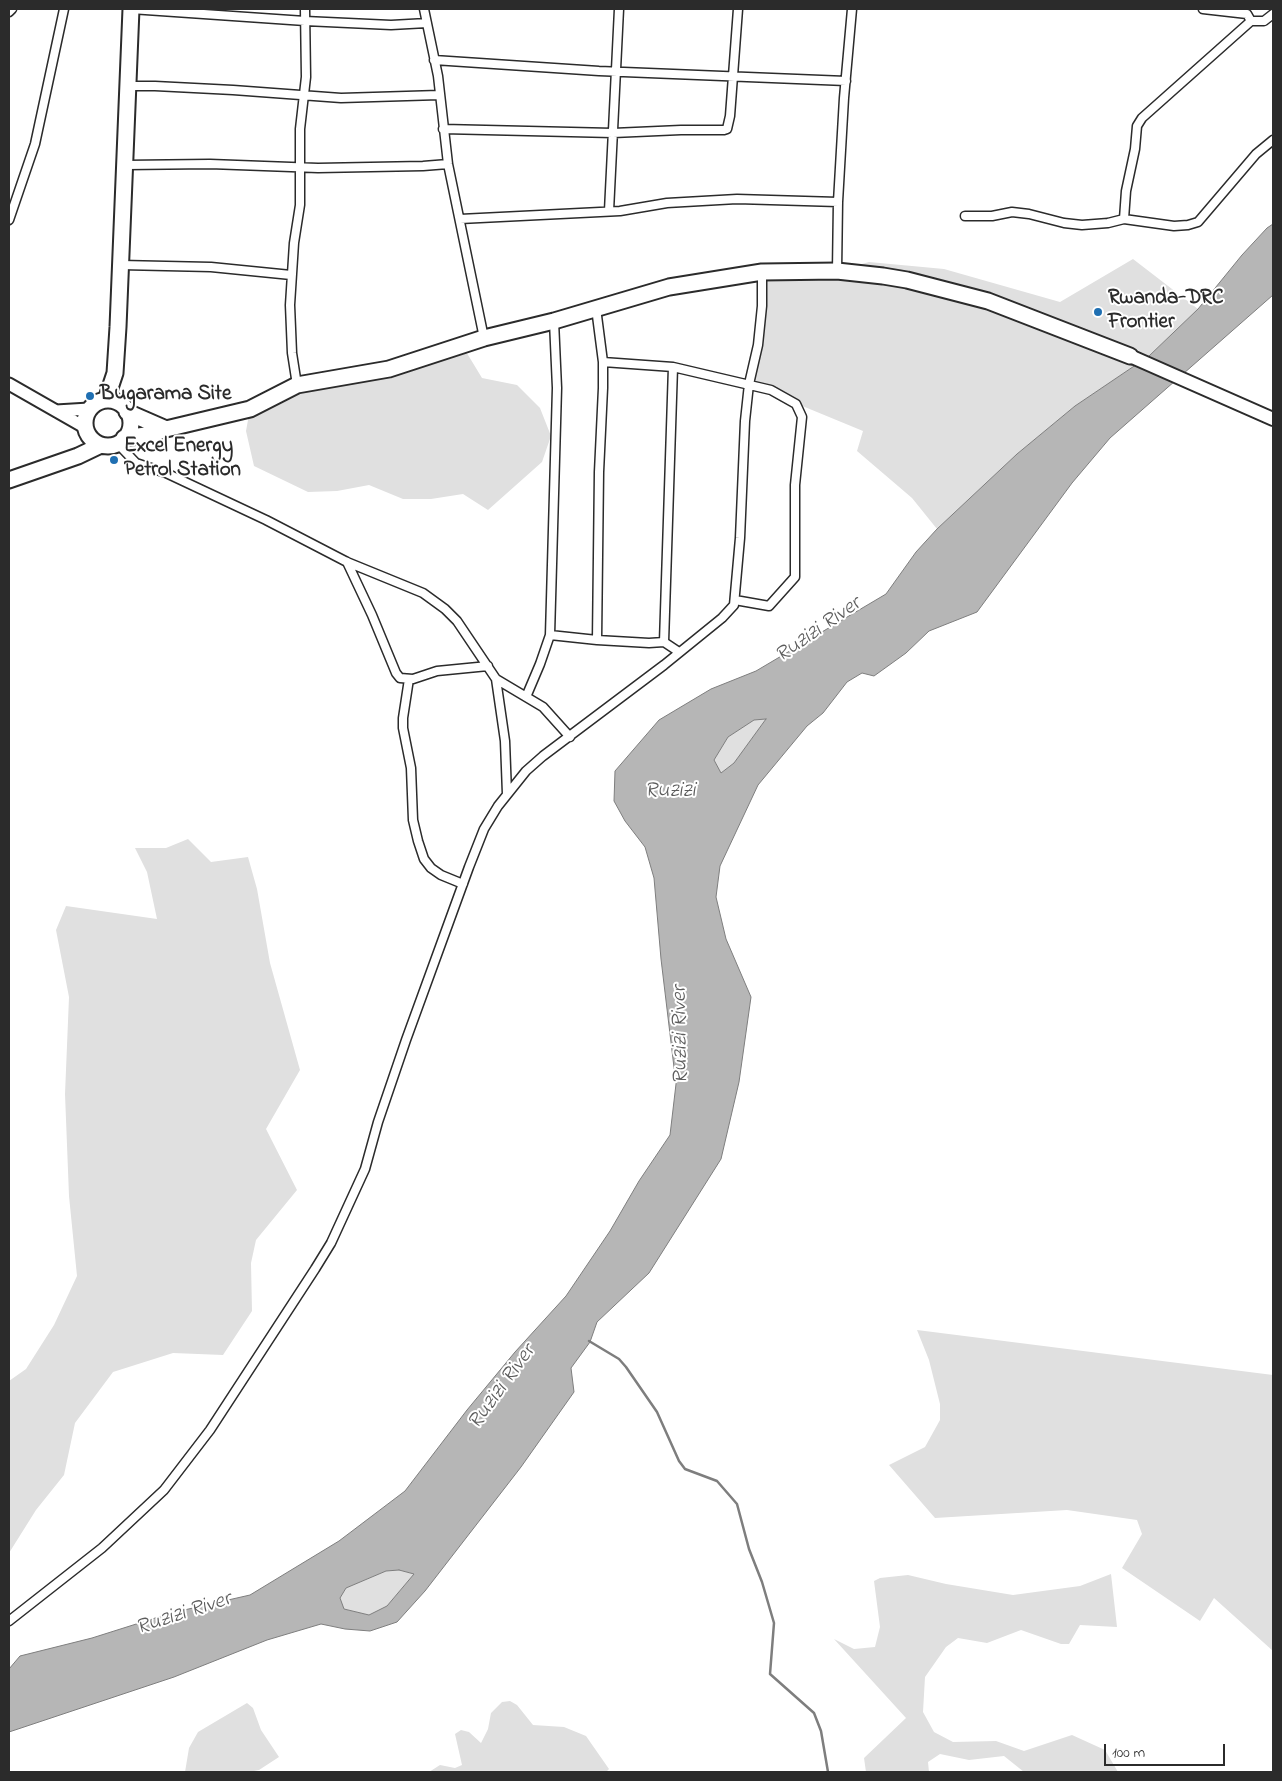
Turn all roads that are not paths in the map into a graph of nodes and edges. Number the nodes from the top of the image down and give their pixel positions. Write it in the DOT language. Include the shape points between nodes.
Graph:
graph roads {
  1 [pos="12,9"];
  2 [pos="64,9"];
  3 [pos="131,9"];
  4 [pos="305,9"];
  5 [pos="424,9"];
  6 [pos="619,9"];
  7 [pos="738,9"];
  8 [pos="852,9"];
  9 [pos="1203,9"];
  10 [pos="9,12"];
  11 [pos="1273,14"];
  12 [pos="305,21"];
  13 [pos="1251,21"];
  14 [pos="427,23"];
  15 [pos="434,60"];
  16 [pos="617,71"];
  17 [pos="732,76"];
  18 [pos="846,81"];
  19 [pos="128,86"];
  20 [pos="439,95"];
  21 [pos="303,96"];
  22 [pos="443,129"];
  23 [pos="613,133"];
  24 [pos="1273,140"];
  25 [pos="448,164"];
  26 [pos="126,165"];
  27 [pos="300,167"];
  28 [pos="838,202"];
  29 [pos="609,211"];
  30 [pos="965,216"];
  31 [pos="460,219"];
  32 [pos="1124,219"];
  33 [pos="9,220"];
  34 [pos="122,265"];
  35 [pos="837,271"];
  36 [pos="762,272"];
  37 [pos="292,275"];
  38 [pos="596,308"];
  39 [pos="554,321"];
  40 [pos="484,338"];
  41 [pos="1130,356"];
  42 [pos="603,362"];
  43 [pos="673,368"];
  44 [pos="115,373"];
  45 [pos="9,384"];
  46 [pos="750,384"];
  47 [pos="297,385"];
  48 [pos="106,400"];
  49 [pos="89,409"];
  50 [pos="125,409"];
  51 [pos="56,411"];
  52 [pos="1273,419"];
  53 [pos="86,428"];
  54 [pos="166,429"];
  55 [pos="114,442"];
  56 [pos="9,480"];
  57 [pos="347,562"];
  58 [pos="735,600"];
  59 [pos="550,635"];
  60 [pos="597,640"];
  61 [pos="664,642"];
  62 [pos="679,652"];
  63 [pos="488,666"];
  64 [pos="409,679"];
  65 [pos="496,679"];
  66 [pos="526,697"];
  67 [pos="570,737"];
  68 [pos="507,794"];
  69 [pos="463,884"];
  70 [pos="9,1621"];
  1 -- 10 [label="street"];
  2 -- 33 [label="street" via="35,144"];
  3 -- 12 [label="street"];
  3 -- 19 [label="highway"];
  4 -- 12 [label="street"];
  5 -- 14 [label="street"];
  6 -- 16 [label="street"];
  7 -- 17 [label="street"];
  8 -- 18 [label="street"];
  9 -- 13 [label="street" via="1247,14"];
  11 -- 13 [label="street" via="1264,21"];
  12 -- 14 [label="street" via="391,25"];
  12 -- 21 [label="street" via="306,78"];
  13 -- 32 [label="street" via="1142,118 1137,126"];
  14 -- 15 [label="street"];
  15 -- 16 [label="street"];
  15 -- 20 [label="street"];
  16 -- 17 [label="street"];
  16 -- 23 [label="street"];
  17 -- 18 [label="street"];
  17 -- 23 [label="street" via="727,128"];
  18 -- 28 [label="street"];
  19 -- 21 [label="street" via="242,90"];
  19 -- 26 [label="highway"];
  20 -- 21 [label="street"];
  20 -- 22 [label="street"];
  21 -- 27 [label="street"];
  22 -- 23 [label="street"];
  22 -- 25 [label="street"];
  23 -- 29 [label="street"];
  24 -- 32 [label="street" via="1256,154 1198,222 1174,226"];
  25 -- 27 [label="street"];
  25 -- 31 [label="street"];
  26 -- 27 [label="street"];
  26 -- 34 [label="highway"];
  27 -- 37 [label="street" via="300,204"];
  28 -- 29 [label="street" via="738,199 667,203"];
  28 -- 35 [label="street"];
  29 -- 31 [label="street"];
  30 -- 32 [label="street" via="1012,212 1082,225"];
  31 -- 40 [label="street"];
  34 -- 37 [label="street" via="211,267"];
  34 -- 44 [label="highway"];
  35 -- 36 [label="highway"];
  35 -- 41 [label="highway" via="907,280 988,301"];
  36 -- 38 [label="highway" via="669,286"];
  36 -- 46 [label="street" via="758,345"];
  37 -- 47 [label="street" via="290,330"];
  38 -- 39 [label="highway"];
  38 -- 42 [label="street"];
  39 -- 40 [label="highway"];
  39 -- 59 [label="street" via="557,398"];
  40 -- 47 [label="highway" via="389,369"];
  41 -- 52 [label="main road"];
  42 -- 43 [label="street"];
  42 -- 60 [label="street" via="596,558"];
  43 -- 46 [label="street"];
  43 -- 61 [label="street"];
  44 -- 48 [label="highway"];
  44 -- 50 [label="highway"];
  45 -- 51 [label="main road"];
  46 -- 58 [label="street"];
  46 -- 58 [label="street" via="771,390 796,404 802,417 795,485 795,577 769,606"];
  47 -- 54 [label="highway" via="250,409"];
  48 -- 49 [label="highway"];
  48 -- 50 [label="highway" via="115,401"];
  49 -- 51 [label="main road"];
  49 -- 53 [label="highway" via="85,418"];
  50 -- 54 [label="highway"];
  50 -- 55 [label="highway" via="130,423 128,431"];
  51 -- 53 [label="main road"];
  53 -- 55 [label="highway" via="93,440"];
  54 -- 55 [label="highway"];
  55 -- 56 [label="highway"];
  55 -- 57 [label="street" via="136,463 166,473"];
  57 -- 63 [label="street" via="423,593 445,609"];
  57 -- 64 [label="street" via="396,674"];
  58 -- 62 [label="street" via="722,618"];
  59 -- 60 [label="street"];
  59 -- 66 [label="street"];
  60 -- 61 [label="street"];
  61 -- 62 [label="street"];
  62 -- 67 [label="street"];
  63 -- 64 [label="street" via="437,671"];
  63 -- 65 [label="street"];
  64 -- 69 [label="street" via="403,728 411,768 413,820 418,841 431,868"];
  65 -- 66 [label="street"];
  65 -- 68 [label="street" via="505,741"];
  66 -- 67 [label="street" via="544,706"];
  67 -- 68 [label="street" via="526,771"];
  68 -- 69 [label="street" via="484,829"];
  69 -- 70 [label="street" via="378,1122 365,1169 315,1270 210,1430 164,1490 102,1548"];
}
